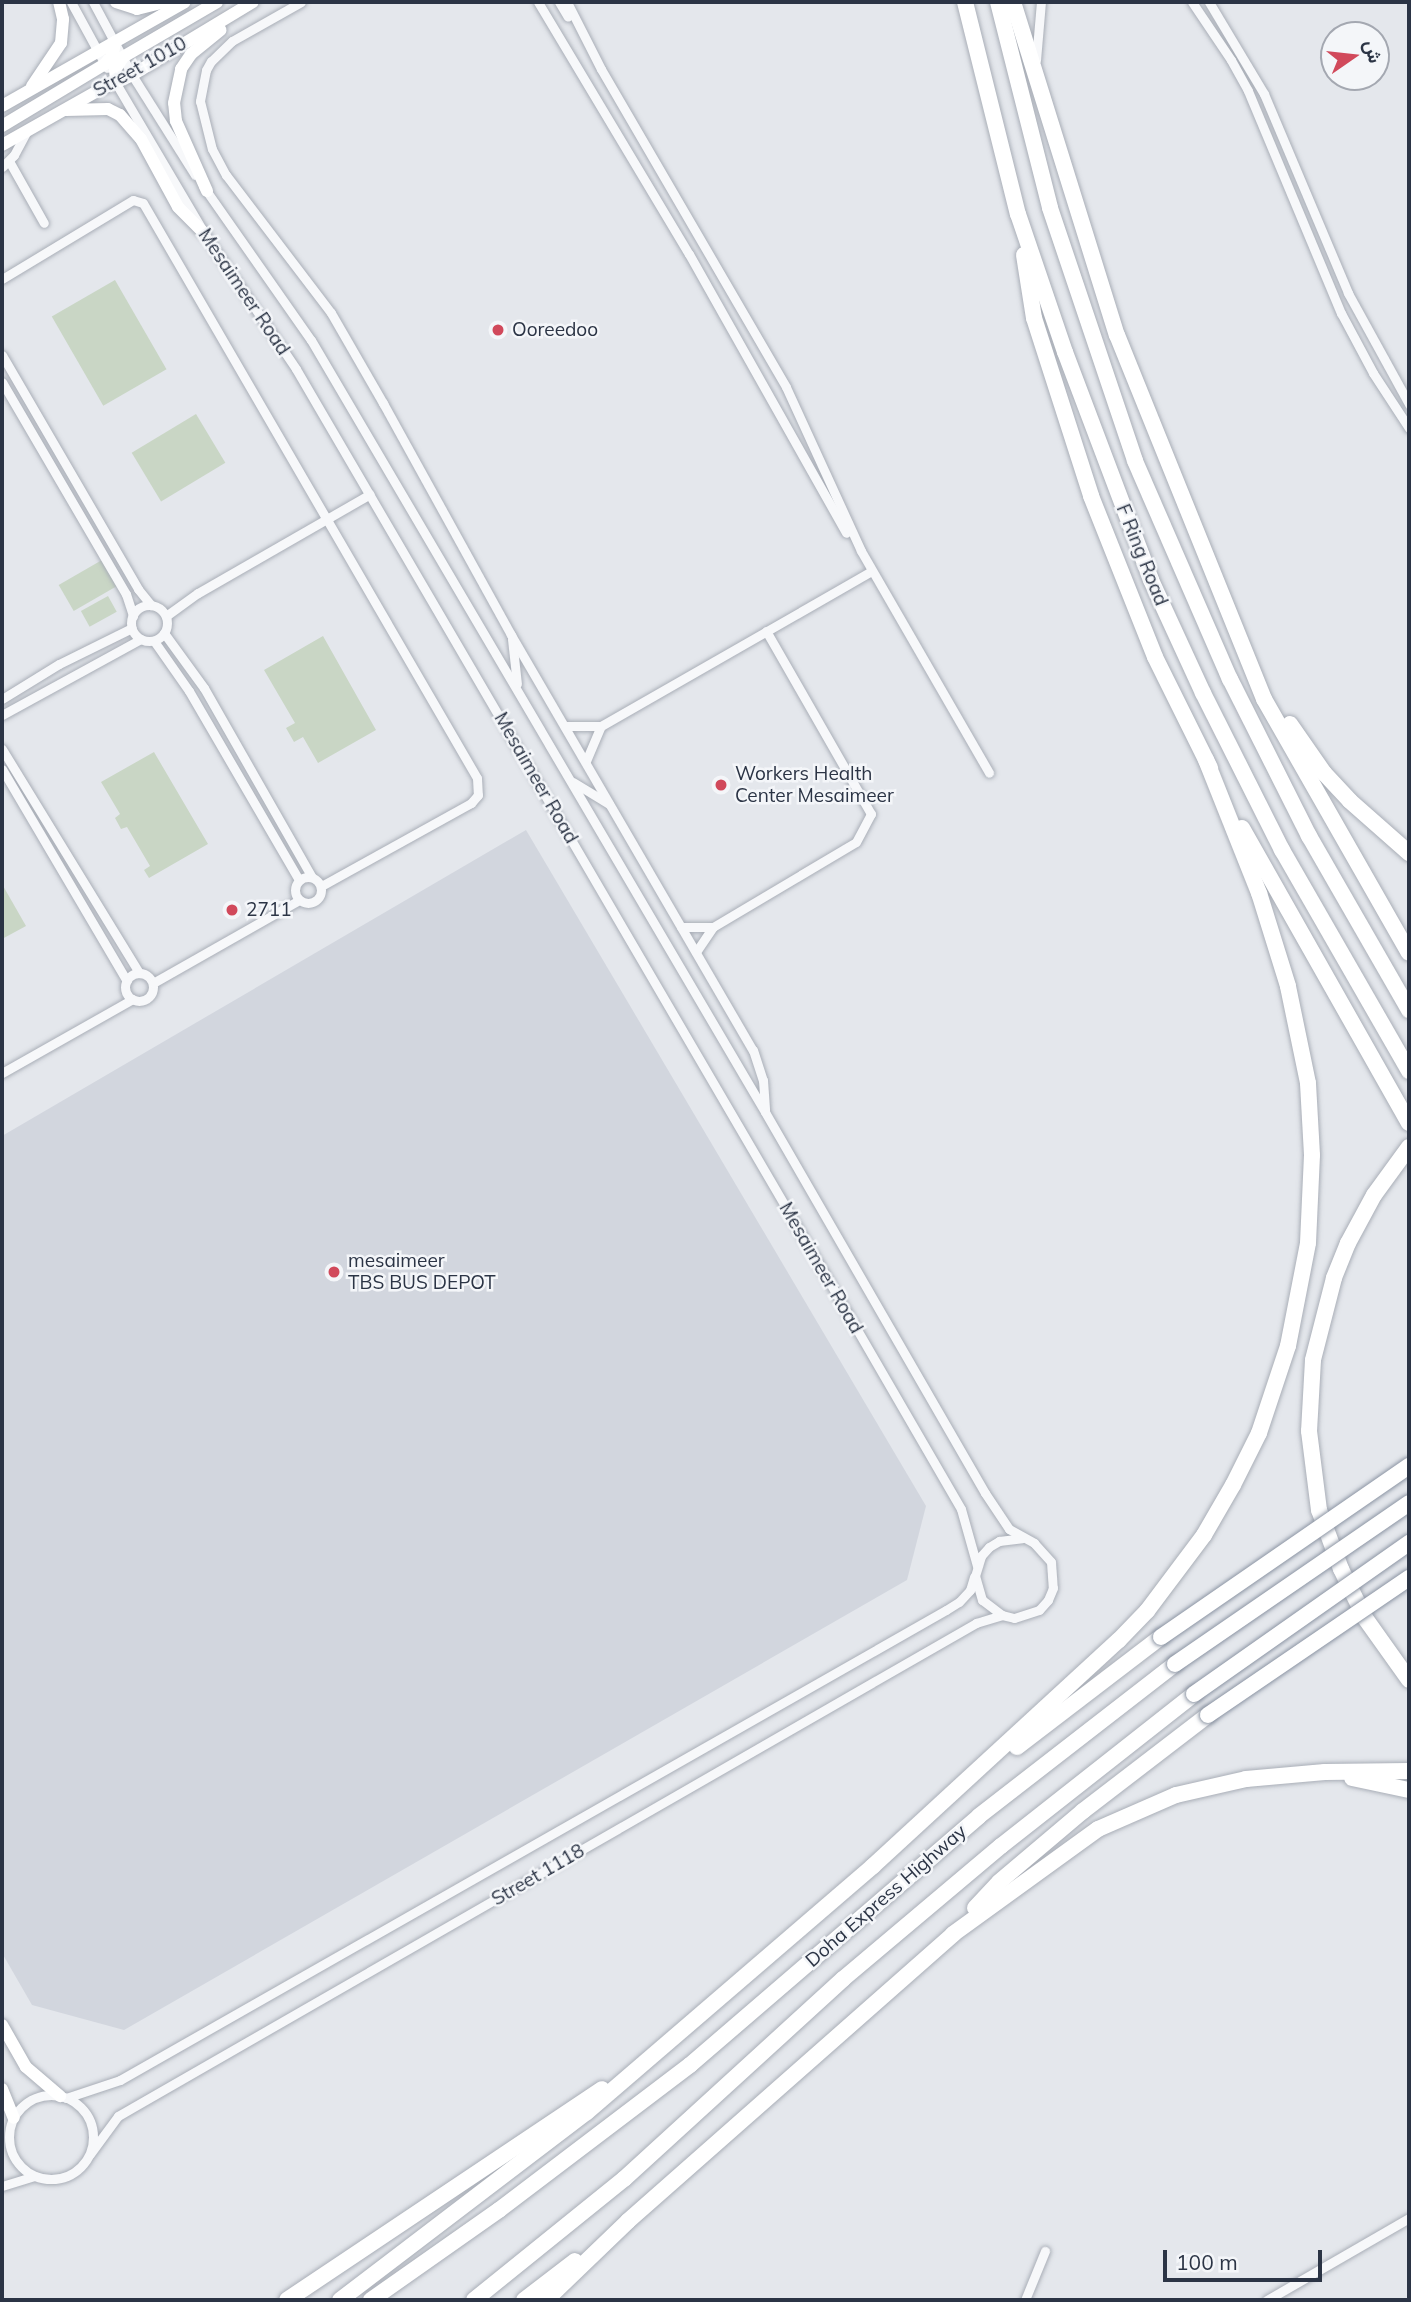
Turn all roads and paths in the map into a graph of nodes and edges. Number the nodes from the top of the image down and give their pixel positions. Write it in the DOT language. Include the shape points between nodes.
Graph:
graph roads {
  1 [pos="59,2"];
  2 [pos="71,2"];
  3 [pos="93,2"];
  4 [pos="116,2"];
  5 [pos="166,2"];
  6 [pos="185,2"];
  7 [pos="217,2"];
  8 [pos="255,2"];
  9 [pos="301,2"];
  10 [pos="538,2"];
  11 [pos="546,2"];
  12 [pos="559,2"];
  13 [pos="566,2"];
  14 [pos="965,2"];
  15 [pos="998,2"];
  16 [pos="1013,2"];
  17 [pos="1041,2"];
  18 [pos="1192,2"];
  19 [pos="1209,2"];
  20 [pos="585,38"];
  21 [pos="115,42"];
  22 [pos="567,45"];
  23 [pos="123,57"];
  24 [pos="102,58"];
  25 [pos="1036,72"];
  26 [pos="132,75"];
  27 [pos="116,83"];
  28 [pos="29,91"];
  29 [pos="2,106"];
  30 [pos="59,111"];
  31 [pos="2,126"];
  32 [pos="26,131"];
  33 [pos="2,145"];
  34 [pos="5,164"];
  35 [pos="206,191"];
  36 [pos="1017,215"];
  37 [pos="44,223"];
  38 [pos="204,233"];
  39 [pos="2,279"];
  40 [pos="2,355"];
  41 [pos="2,382"];
  42 [pos="1409,404"];
  43 [pos="1409,428"];
  44 [pos="370,494"];
  45 [pos="325,521"];
  46 [pos="861,551"];
  47 [pos="872,571"];
  48 [pos="151,606"];
  49 [pos="134,615"];
  50 [pos="166,616"];
  51 [pos="1231,618"];
  52 [pos="132,628"];
  53 [pos="766,631"];
  54 [pos="164,633"];
  55 [pos="511,635"];
  56 [pos="141,639"];
  57 [pos="154,641"];
  58 [pos="518,689"];
  59 [pos="2,699"];
  60 [pos="2,715"];
  61 [pos="565,726"];
  62 [pos="601,726"];
  63 [pos="2,749"];
  64 [pos="1206,760"];
  65 [pos="586,761"];
  66 [pos="2,769"];
  67 [pos="989,773"];
  68 [pos="571,781"];
  69 [pos="610,805"];
  70 [pos="1409,853"];
  71 [pos="312,877"];
  72 [pos="299,880"];
  73 [pos="321,886"];
  74 [pos="299,900"];
  75 [pos="681,927"];
  76 [pos="713,927"];
  77 [pos="696,952"];
  78 [pos="1409,953"];
  79 [pos="139,973"];
  80 [pos="127,981"];
  81 [pos="153,983"];
  82 [pos="133,999"];
  83 [pos="1409,1010"];
  84 [pos="1409,1071"];
  85 [pos="2,1073"];
  86 [pos="765,1112"];
  87 [pos="1409,1123"];
  88 [pos="1409,1147"];
  89 [pos="1409,1466"];
  90 [pos="1409,1503"];
  91 [pos="1022,1538"];
  92 [pos="1409,1543"];
  93 [pos="976,1571"];
  94 [pos="1409,1578"];
  95 [pos="1002,1615"];
  96 [pos="1409,1680"];
  97 [pos="1409,1771"];
  98 [pos="1325,1772"];
  99 [pos="1409,1790"];
  100 [pos="920,1820"];
  101 [pos="953,1934"];
  102 [pos="2,2025"];
  103 [pos="642,2063"];
  104 [pos="2,2089"];
  105 [pos="63,2097"];
  106 [pos="12,2122"];
  107 [pos="2,2138"];
  108 [pos="90,2154"];
  109 [pos="35,2176"];
  110 [pos="2,2186"];
  111 [pos="1409,2218"];
  112 [pos="628,2221"];
  113 [pos="1045,2251"];
  114 [pos="287,2300"];
  115 [pos="340,2300"];
  116 [pos="371,2300"];
  117 [pos="474,2300"];
  118 [pos="524,2300"];
  119 [pos="546,2300"];
  120 [pos="1025,2300"];
  121 [pos="1267,2300"];
  1 -- 28 [label="street" via="61,43"];
  2 -- 24 [label="street, Mesaimeer Road"];
  3 -- 21 [label="street, Mesaimeer Road"];
  4 -- 5 [label="street" via="137,9"];
  6 -- 21 [label="street, Street 1010"];
  7 -- 23 [label="street"];
  8 -- 26 [label="street, Street 1010"];
  8 -- 35 [label="street" via="191,54 176,83 176,121"];
  9 -- 55 [label="street" via="232,41 211,61 200,101 209,140 226,175 331,313"];
  10 -- 22 [label="street"];
  11 -- 22 [label="street"];
  12 -- 20 [label="street"];
  13 -- 20 [label="street"];
  14 -- 36 [label="highway, F Ring Road"];
  15 -- 83 [label="highway, F Ring Road" via="1050,208 1135,461 1230,679 1309,836"];
  16 -- 25 [label="highway"];
  17 -- 25 [label="street"];
  18 -- 43 [label="street" via="1248,92 1341,313"];
  19 -- 42 [label="street" via="1264,94 1343,282"];
  20 -- 46 [label="street" via="786,387"];
  21 -- 23 [label="street, Mesaimeer Road"];
  21 -- 24 [label="street, Street 1010"];
  22 -- 46 [label="street" via="847,534"];
  23 -- 26 [label="street, Mesaimeer Road"];
  23 -- 27 [label="street" via="115,70"];
  24 -- 27 [label="street, Mesaimeer Road"];
  24 -- 28 [label="street, Street 1010"];
  24 -- 31 [label="street"];
  25 -- 51 [label="highway" via="1117,335"];
  26 -- 27 [label="street, Street 1010"];
  26 -- 35 [label="street, Mesaimeer Road"];
  27 -- 30 [label="street, Street 1010"];
  27 -- 38 [label="street, Mesaimeer Road"];
  28 -- 29 [label="street, Street 1010"];
  30 -- 32 [label="street, Street 1010"];
  30 -- 38 [label="street" via="97,108 120,115 141,139 178,207"];
  32 -- 33 [label="street, Street 1010"];
  32 -- 34 [label="street, Street 1010"];
  34 -- 37 [label="street"];
  35 -- 58 [label="street, Mesaimeer Road" via="311,340"];
  36 -- 64 [label="highway" via="1034,318 1091,496 1155,657"];
  36 -- 84 [label="highway, F Ring Road" via="1114,488 1156,591 1282,850"];
  38 -- 44 [label="street, Mesaimeer Road" via="296,369"];
  39 -- 45 [label="street" via="133,200 141,201"];
  40 -- 48 [label="street"];
  41 -- 49 [label="street"];
  44 -- 45 [label="street"];
  44 -- 93 [label="street, Mesaimeer Road" via="961,1509"];
  45 -- 50 [label="street" via="209,586"];
  45 -- 73 [label="street" via="480,787 471,803"];
  46 -- 47 [label="street"];
  47 -- 53 [label="street"];
  47 -- 67 [label="street"];
  48 -- 49 [label="street"];
  48 -- 50 [label="street"];
  49 -- 52 [label="street"];
  50 -- 54 [label="street"];
  51 -- 70 [label="highway" via="1273,697 1324,773 1373,825"];
  51 -- 78 [label="highway" via="1264,699"];
  52 -- 56 [label="street"];
  52 -- 59 [label="street"];
  53 -- 62 [label="street"];
  53 -- 76 [label="street" via="871,814 856,842"];
  54 -- 57 [label="street"];
  54 -- 71 [label="street" via="204,688"];
  55 -- 58 [label="street"];
  55 -- 61 [label="street"];
  56 -- 57 [label="street"];
  56 -- 60 [label="street"];
  57 -- 72 [label="street" via="190,691"];
  58 -- 68 [label="street, Mesaimeer Road"];
  61 -- 62 [label="street"];
  61 -- 65 [label="street"];
  62 -- 65 [label="street"];
  63 -- 79 [label="street"];
  64 -- 87 [label="highway"];
  64 -- 100 [label="highway" via="1259,893 1288,986 1308,1083 1312,1155 1308,1243 1288,1346 1259,1433 1233,1485 1174,1577 1118,1641"];
  65 -- 69 [label="street"];
  66 -- 80 [label="street"];
  68 -- 69 [label="street"];
  68 -- 86 [label="street, Mesaimeer Road"];
  69 -- 75 [label="street"];
  71 -- 72 [label="street"];
  71 -- 73 [label="street"];
  72 -- 74 [label="street" via="295,890"];
  73 -- 74 [label="street" via="315,901"];
  74 -- 81 [label="street"];
  75 -- 76 [label="street"];
  75 -- 77 [label="street"];
  76 -- 77 [label="street"];
  77 -- 86 [label="street" via="757,1059"];
  79 -- 80 [label="street"];
  79 -- 81 [label="street"];
  80 -- 82 [label="street"];
  81 -- 82 [label="street" via="150,996"];
  82 -- 85 [label="street"];
  86 -- 91 [label="street, Mesaimeer Road" via="985,1493 1009,1529"];
  88 -- 96 [label="highway" via="1374,1195 1348,1243 1323,1312 1312,1360 1309,1431 1319,1510 1341,1569 1365,1618"];
  89 -- 100 [label="highway, bridge" via="1161,1637"];
  90 -- 116 [label="highway, Doha Express Highway, bridge" via="1175,1664 979,1816 690,2065"];
  91 -- 93 [label="street" via="999,1541 981,1556"];
  91 -- 95 [label="street" via="1034,1543 1051,1562 1053,1588 1039,1610 1014,1618"];
  92 -- 117 [label="highway, Doha Express Highway, bridge" via="1194,1694 990,1855 843,1979 624,2179"];
  93 -- 95 [label="street" via="982,1600"];
  93 -- 105 [label="street, Street 1118" via="960,1602 120,2080"];
  94 -- 101 [label="highway, bridge" via="1208,1716 1083,1811 999,1882"];
  95 -- 108 [label="street, Street 1118" via="953,1636 118,2116"];
  97 -- 98 [label="highway"];
  98 -- 99 [label="highway"];
  98 -- 101 [label="highway" via="1246,1779 1176,1796 1098,1829"];
  100 -- 103 [label="highway" via="843,1892"];
  101 -- 112 [label="highway"];
  102 -- 105 [label="street" via="26,2067"];
  103 -- 114 [label="highway"];
  103 -- 115 [label="highway" via="587,2112"];
  104 -- 106 [label="street"];
  105 -- 106 [label="street" via="33,2099"];
  105 -- 108 [label="street" via="88,2118 93,2142"];
  106 -- 107 [label="street"];
  106 -- 109 [label="street" via="9,2139 17,2162"];
  108 -- 109 [label="street" via="73,2174 48,2179"];
  109 -- 110 [label="street"];
  111 -- 121 [label="street"];
  112 -- 118 [label="highway"];
  112 -- 119 [label="highway"];
  113 -- 120 [label="street"];
}
